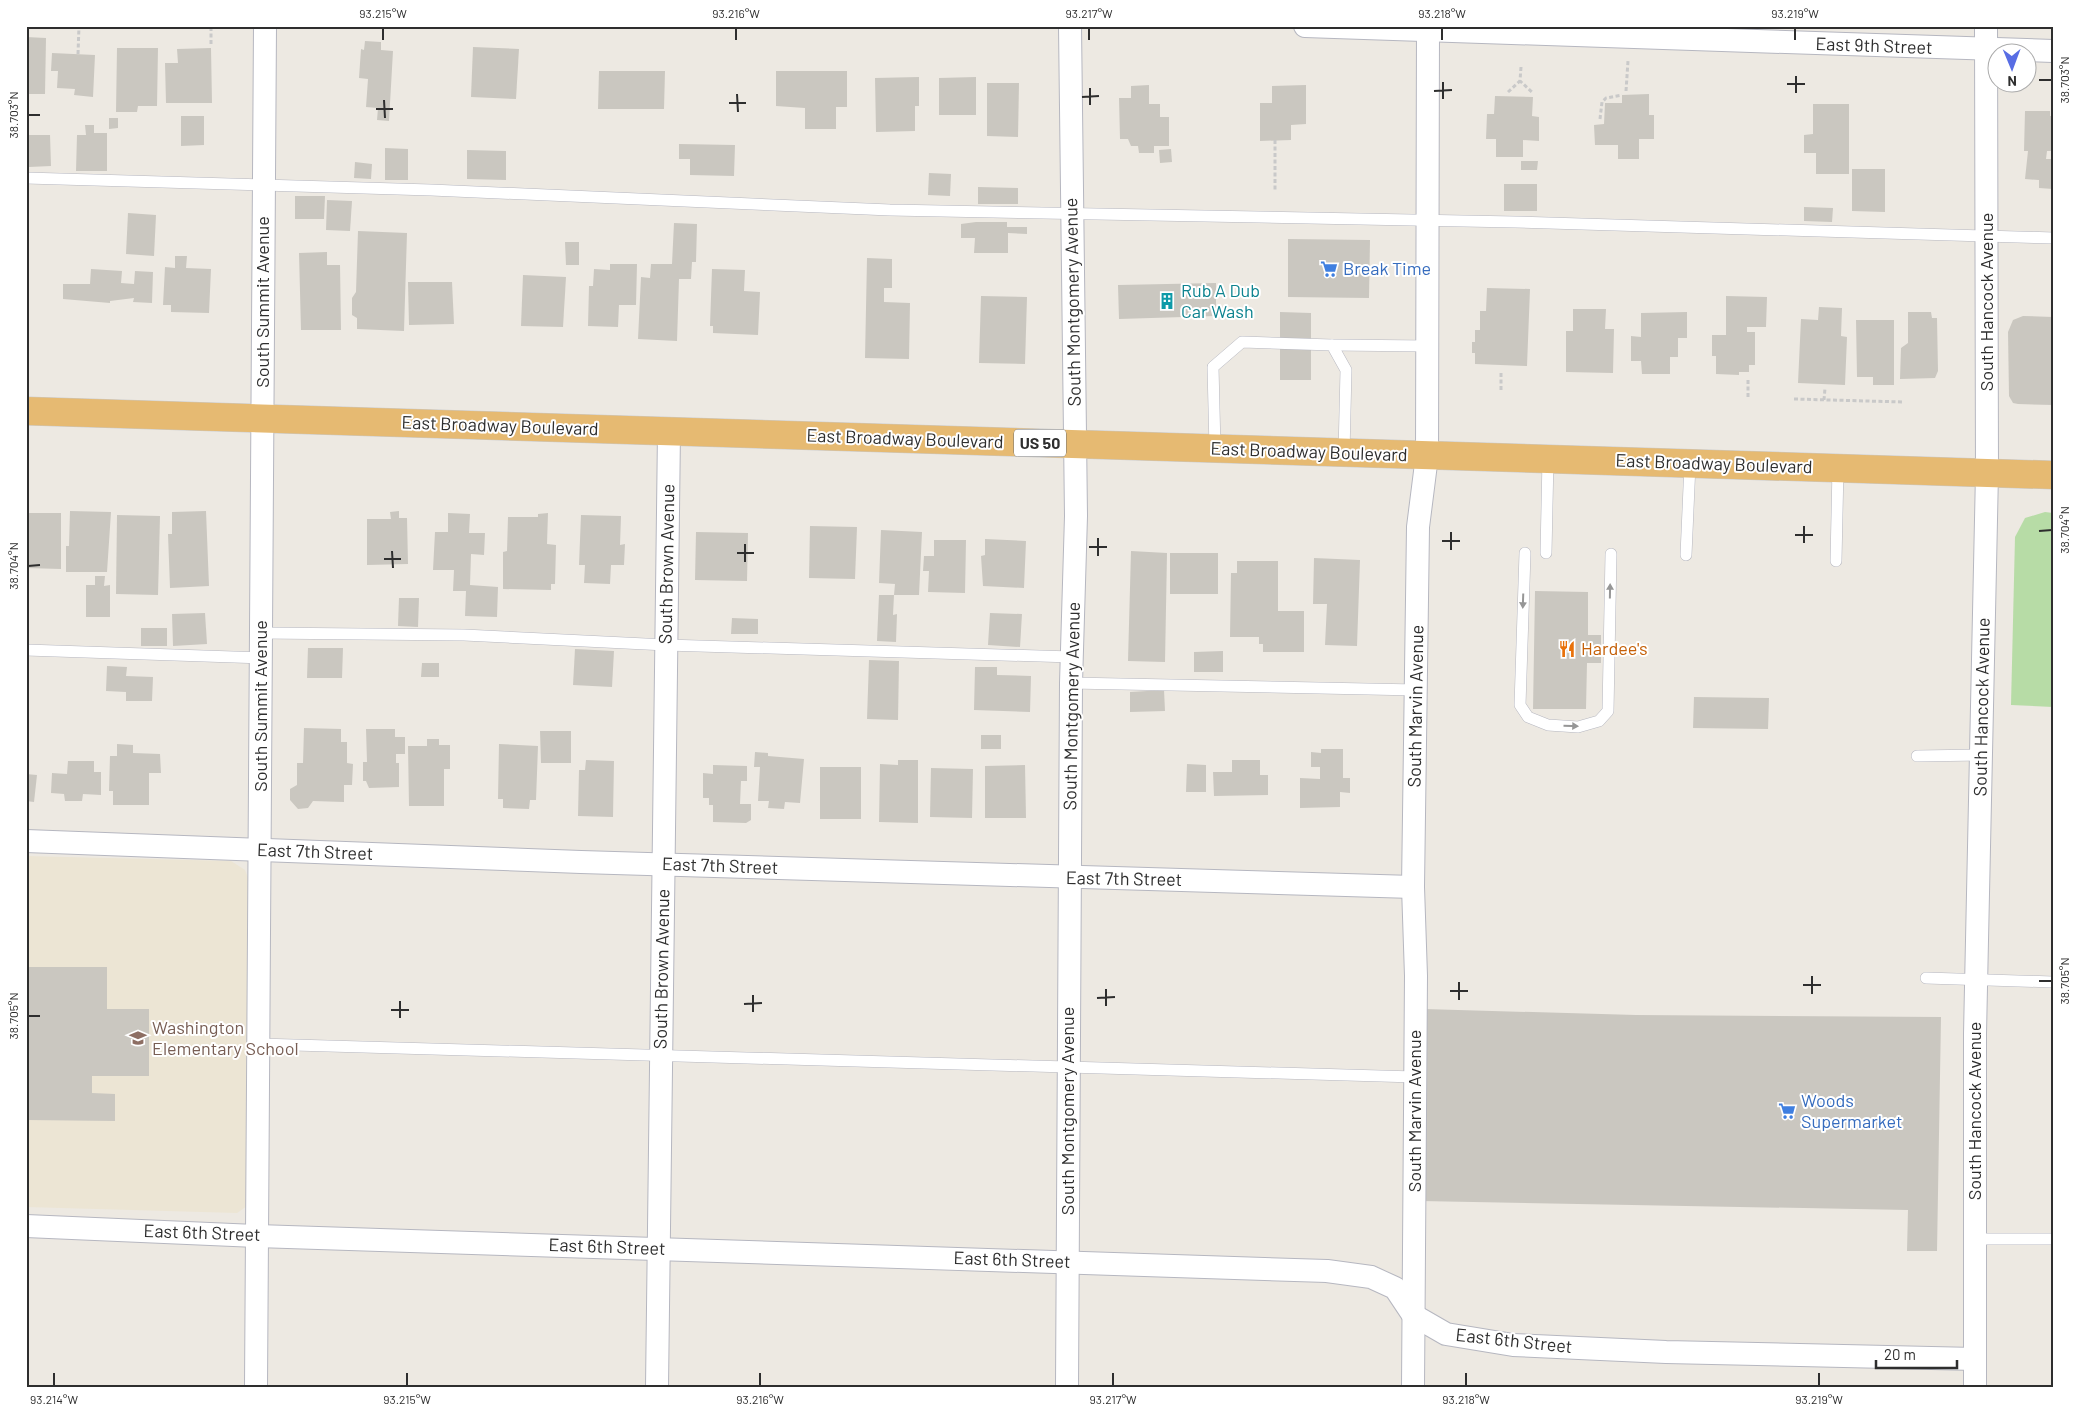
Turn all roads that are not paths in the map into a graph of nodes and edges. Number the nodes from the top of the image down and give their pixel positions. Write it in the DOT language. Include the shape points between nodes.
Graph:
graph roads {
  1 [pos="265,26"];
  2 [pos="1070,26"];
  3 [pos="1305,26"];
  4 [pos="1986,26"];
  5 [pos="1428,28"];
  6 [pos="1986,42"];
  7 [pos="1986,50"];
  8 [pos="2036,51"];
  9 [pos="2053,51"];
  10 [pos="1986,92"];
  11 [pos="26,178"];
  12 [pos="264,184"];
  13 [pos="1070,214"];
  14 [pos="1428,220"];
  15 [pos="1987,236"];
  16 [pos="2053,238"];
  17 [pos="1332,345"];
  18 [pos="1428,346"];
  19 [pos="26,411"];
  20 [pos="263,419"];
  21 [pos="669,432"];
  22 [pos="1076,444"];
  23 [pos="1215,449"];
  24 [pos="1344,453"];
  25 [pos="1427,456"];
  26 [pos="1548,459"];
  27 [pos="1690,464"];
  28 [pos="1838,468"];
  29 [pos="1987,473"];
  30 [pos="2053,475"];
  31 [pos="1525,553"];
  32 [pos="1546,553"];
  33 [pos="1610,554"];
  34 [pos="1686,555"];
  35 [pos="1836,561"];
  36 [pos="262,633"];
  37 [pos="666,645"];
  38 [pos="26,650"];
  39 [pos="1072,657"];
  40 [pos="261,658"];
  41 [pos="1071,683"];
  42 [pos="1417,690"];
  43 [pos="1917,756"];
  44 [pos="1981,756"];
  45 [pos="26,841"];
  46 [pos="260,850"];
  47 [pos="664,864"];
  48 [pos="1070,878"];
  49 [pos="1413,887"];
  50 [pos="1926,978"];
  51 [pos="1976,981"];
  52 [pos="2052,982"];
  53 [pos="259,1044"];
  54 [pos="661,1056"];
  55 [pos="1068,1067"];
  56 [pos="1415,1077"];
  57 [pos="26,1226"];
  58 [pos="257,1236"];
  59 [pos="1975,1238"];
  60 [pos="2053,1239"];
  61 [pos="659,1248"];
  62 [pos="1067,1262"];
  63 [pos="1413,1316"];
  64 [pos="1975,1359"];
  65 [pos="256,1387"];
  66 [pos="657,1387"];
  67 [pos="1067,1387"];
  68 [pos="1413,1387"];
  69 [pos="1975,1387"];
  1 -- 12 [label="street, South Summit Avenue"];
  2 -- 13 [label="street, South Montgomery Avenue"];
  3 -- 5 [label="street, East 9th Street"];
  4 -- 6 [label="street, South Hancock Avenue"];
  5 -- 7 [label="street, East 9th Street"];
  5 -- 14 [label="street, South Marvin Avenue"];
  8 -- 9 [label="street, East 9th Street"];
  10 -- 15 [label="street, South Hancock Avenue"];
  11 -- 12 [label="lane"];
  12 -- 13 [label="lane" via="890,210"];
  12 -- 20 [label="street, South Summit Avenue"];
  13 -- 14 [label="lane"];
  13 -- 22 [label="street, South Montgomery Avenue"];
  14 -- 15 [label="lane"];
  14 -- 18 [label="street, South Marvin Avenue"];
  15 -- 16 [label="lane"];
  15 -- 29 [label="street, South Hancock Avenue"];
  17 -- 18 [label="lane"];
  17 -- 23 [label="lane" via="1242,342 1213,367"];
  17 -- 24 [label="lane" via="1346,370"];
  18 -- 25 [label="street, South Marvin Avenue"];
  19 -- 20 [label="highway, East Broadway Boulevard / US 50"];
  20 -- 21 [label="highway, East Broadway Boulevard / US 50"];
  20 -- 36 [label="street, South Summit Avenue"];
  21 -- 22 [label="highway, East Broadway Boulevard / US 50"];
  21 -- 37 [label="street, South Brown Avenue"];
  22 -- 23 [label="highway, East Broadway Boulevard / US 50"];
  22 -- 39 [label="street, South Montgomery Avenue"];
  23 -- 24 [label="highway, East Broadway Boulevard / US 50"];
  24 -- 25 [label="highway, East Broadway Boulevard / US 50"];
  25 -- 26 [label="highway, East Broadway Boulevard / US 50"];
  25 -- 42 [label="street, South Marvin Avenue" via="1418,528"];
  26 -- 27 [label="highway, East Broadway Boulevard / US 50"];
  26 -- 32 [label="lane"];
  27 -- 28 [label="highway, East Broadway Boulevard / US 50"];
  27 -- 34 [label="lane"];
  28 -- 29 [label="highway, East Broadway Boulevard / US 50"];
  28 -- 35 [label="lane"];
  29 -- 30 [label="highway, East Broadway Boulevard / US 50"];
  29 -- 44 [label="street, South Hancock Avenue"];
  31 -- 33 [label="lane, one-way" via="1520,705 1528,717 1548,725 1578,727 1599,721 1608,711"];
  36 -- 37 [label="lane" via="464,635"];
  36 -- 40 [label="street, South Summit Avenue"];
  37 -- 39 [label="lane"];
  37 -- 47 [label="street, South Brown Avenue"];
  38 -- 40 [label="lane"];
  39 -- 41 [label="street, South Montgomery Avenue"];
  40 -- 46 [label="street, South Summit Avenue"];
  41 -- 42 [label="lane"];
  41 -- 48 [label="street, South Montgomery Avenue"];
  42 -- 49 [label="street, South Marvin Avenue"];
  43 -- 44 [label="lane"];
  44 -- 51 [label="street, South Hancock Avenue"];
  45 -- 46 [label="street, East 7th Street"];
  46 -- 47 [label="street, East 7th Street"];
  46 -- 53 [label="street, South Summit Avenue"];
  47 -- 48 [label="street, East 7th Street"];
  47 -- 54 [label="street, South Brown Avenue"];
  48 -- 49 [label="street, East 7th Street"];
  48 -- 55 [label="street, South Montgomery Avenue"];
  49 -- 56 [label="street, South Marvin Avenue"];
  50 -- 51 [label="lane"];
  51 -- 52 [label="lane"];
  51 -- 59 [label="street, South Hancock Avenue"];
  53 -- 54 [label="lane"];
  53 -- 58 [label="street, South Summit Avenue"];
  54 -- 55 [label="lane"];
  54 -- 61 [label="street, South Brown Avenue"];
  55 -- 56 [label="lane"];
  55 -- 62 [label="street, South Montgomery Avenue"];
  56 -- 63 [label="street, South Marvin Avenue"];
  57 -- 58 [label="street, East 6th Street"];
  58 -- 61 [label="street, East 6th Street"];
  58 -- 65 [label="street, South Summit Avenue"];
  59 -- 60 [label="lane"];
  59 -- 64 [label="street, South Hancock Avenue"];
  61 -- 62 [label="street, East 6th Street"];
  61 -- 66 [label="street, South Brown Avenue"];
  62 -- 63 [label="street, East 6th Street" via="1327,1271 1371,1276 1395,1288"];
  62 -- 67 [label="street, South Montgomery Avenue"];
  63 -- 64 [label="street, East 6th Street" via="1446,1334 1513,1345"];
  63 -- 68 [label="street, South Marvin Avenue"];
  64 -- 69 [label="street, South Hancock Avenue"];
}
